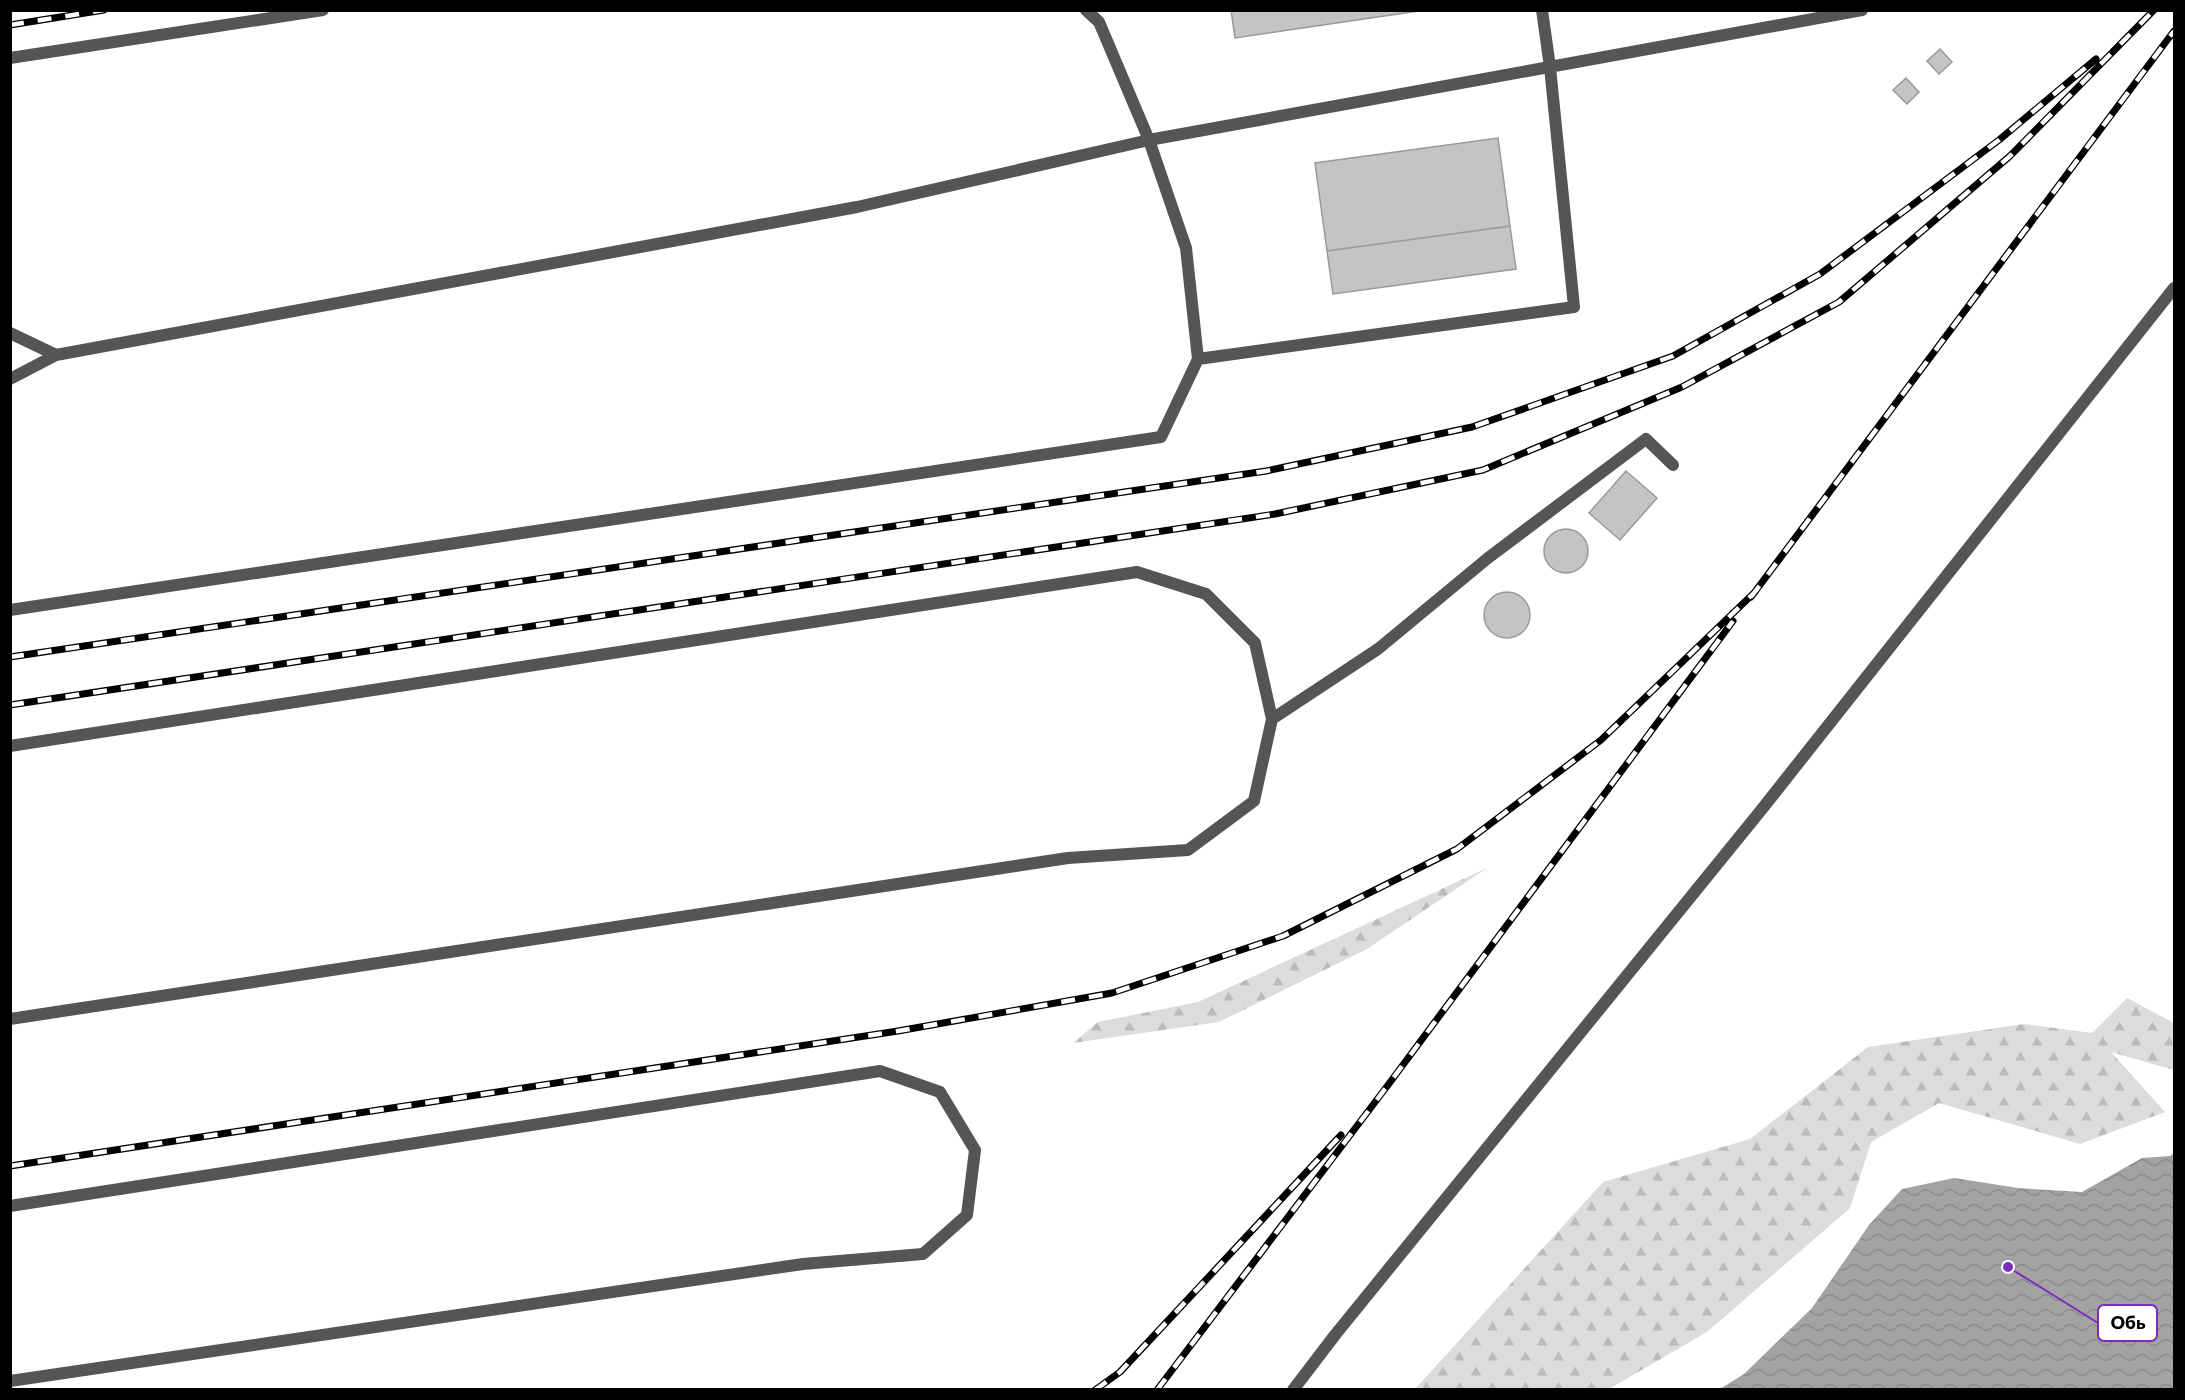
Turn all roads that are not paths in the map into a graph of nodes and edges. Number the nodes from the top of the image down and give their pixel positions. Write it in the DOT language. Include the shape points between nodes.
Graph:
graph roads {
  1 [pos="323,10"];
  2 [pos="1086,10"];
  3 [pos="1542,10"];
  4 [pos="1862,10"];
  5 [pos="10,58"];
  6 [pos="1550,67"];
  7 [pos="1149,140"];
  8 [pos="2175,288"];
  9 [pos="10,333"];
  10 [pos="56,355"];
  11 [pos="1198,358"];
  12 [pos="10,379"];
  13 [pos="1673,465"];
  14 [pos="10,610"];
  15 [pos="1272,719"];
  16 [pos="10,746"];
  17 [pos="10,1019"];
  18 [pos="10,1206"];
  19 [pos="10,1381"];
  20 [pos="1293,1389"];
  1 -- 5 [label="street"];
  2 -- 7 [label="street" via="1099,22"];
  3 -- 6 [label="street"];
  4 -- 6 [label="street"];
  6 -- 7 [label="street"];
  6 -- 11 [label="street" via="1574,307"];
  7 -- 10 [label="street" via="857,207"];
  7 -- 11 [label="street" via="1186,248"];
  8 -- 20 [label="street" via="1762,809"];
  9 -- 10 [label="street"];
  10 -- 12 [label="street"];
  11 -- 14 [label="street" via="1161,437"];
  13 -- 15 [label="street" via="1646,439 1488,558 1378,649"];
  15 -- 16 [label="street" via="1255,643 1206,594 1137,572"];
  15 -- 17 [label="street" via="1254,801 1188,850 1068,858"];
  18 -- 19 [label="street" via="880,1071 940,1092 975,1150 967,1215 923,1254 803,1264"];
}
